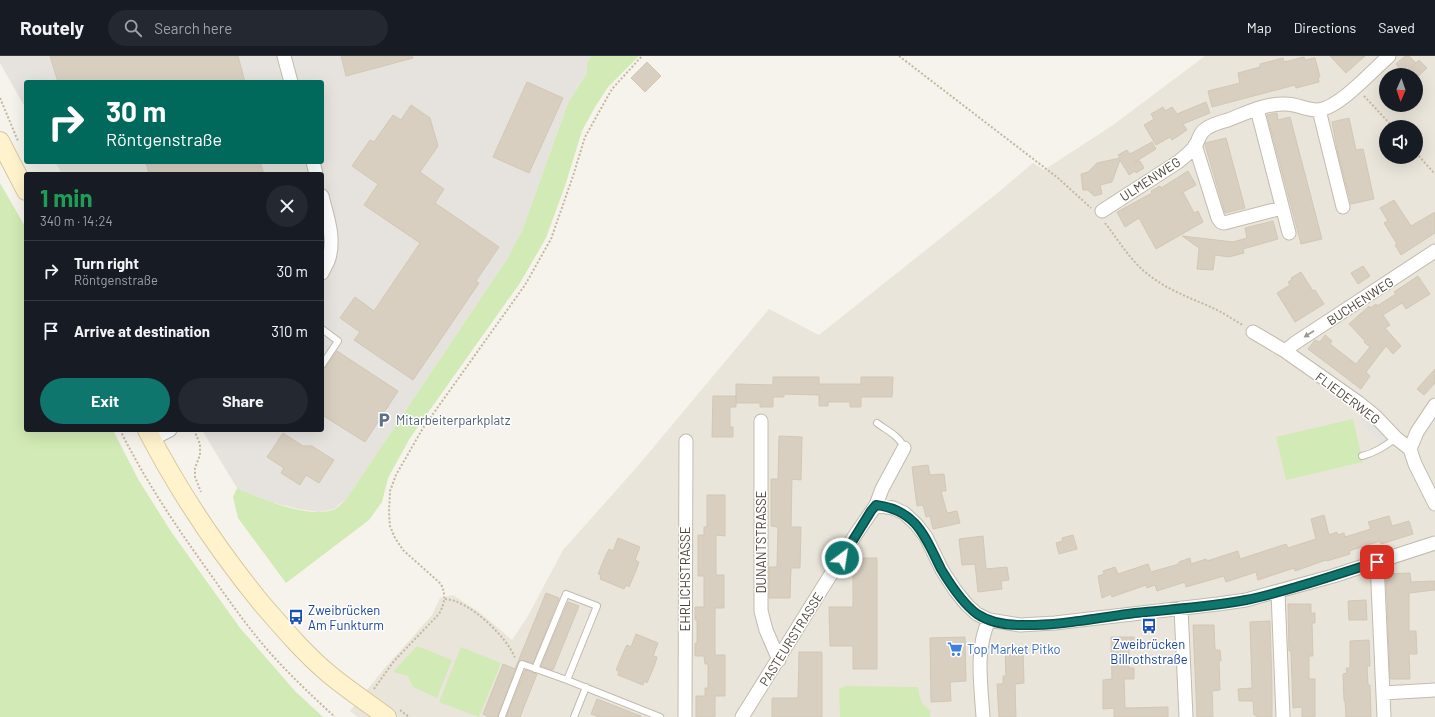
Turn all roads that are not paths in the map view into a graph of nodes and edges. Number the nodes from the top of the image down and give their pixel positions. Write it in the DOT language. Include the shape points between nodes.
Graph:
graph roads {
  1 [pos="284,56"];
  2 [pos="1389,56"];
  3 [pos="290,80"];
  4 [pos="1257,109"];
  5 [pos="1319,110"];
  6 [pos="0,141"];
  7 [pos="1195,145"];
  8 [pos="24,187"];
  9 [pos="324,204"];
  10 [pos="1343,207"];
  11 [pos="1282,208"];
  12 [pos="1099,213"];
  13 [pos="1289,234"];
  14 [pos="1435,251"];
  15 [pos="324,269"];
  16 [pos="324,330"];
  17 [pos="1253,332"];
  18 [pos="1285,351"];
  19 [pos="324,362"];
  20 [pos="1435,405"];
  21 [pos="762,421"];
  22 [pos="877,423"];
  23 [pos="162,432"];
  24 [pos="150,435"];
  25 [pos="1396,438"];
  26 [pos="686,441"];
  27 [pos="904,448"];
  28 [pos="1410,449"];
  29 [pos="1362,456"];
  30 [pos="1435,504"];
  31 [pos="876,505"];
  32 [pos="1435,543"];
  33 [pos="1377,562"];
  34 [pos="1278,592"];
  35 [pos="1181,608"];
  36 [pos="989,620"];
  37 [pos="779,660"];
  38 [pos="535,669"];
  39 [pos="567,680"];
  40 [pos="586,687"];
  41 [pos="1435,690"];
  42 [pos="1383,693"];
  43 [pos="392,712"];
  44 [pos="502,716"];
  45 [pos="574,717"];
  46 [pos="660,717"];
  47 [pos="685,717"];
  48 [pos="742,717"];
  49 [pos="983,717"];
  50 [pos="1186,717"];
  51 [pos="1283,717"];
  52 [pos="1384,717"];
  1 -- 3 [label="street"];
  2 -- 5 [label="street" via="1332,106"];
  4 -- 5 [label="street, ULMENWEG" via="1287,104"];
  4 -- 7 [label="street, ULMENWEG" via="1207,128 1200,134"];
  4 -- 11 [label="street"];
  5 -- 10 [label="street"];
  6 -- 8 [label="main road"];
  7 -- 11 [label="street, ULMENWEG" via="1221,222"];
  7 -- 12 [label="street, ULMENWEG" via="1178,162"];
  9 -- 15 [label="street" via="331,235 329,259"];
  11 -- 13 [label="street"];
  14 -- 18 [label="street, BUCHENWEG, one-way"];
  16 -- 19 [label="lane" via="338,341"];
  17 -- 18 [label="street, FLIEDERWEG"];
  18 -- 25 [label="street, FLIEDERWEG" via="1358,402"];
  20 -- 28 [label="street" via="1417,432"];
  21 -- 37 [label="street, DUNANTSTRASSE" via="762,611 766,630"];
  22 -- 27 [label="lane, PASTEURSTRASSE" via="899,439"];
  23 -- 24 [label="street"];
  24 -- 43 [label="main road" via="187,501 244,582 272,616 329,674"];
  25 -- 28 [label="street, FLIEDERWEG"];
  25 -- 29 [label="lane" via="1384,448"];
  26 -- 47 [label="street, EHRLICHSTRASSE"];
  27 -- 31 [label="street, PASTEURSTRASSE"];
  28 -- 30 [label="street"];
  31 -- 36 [label="street" via="904,513 916,524 926,537 942,570 967,605"];
  31 -- 37 [label="street, PASTEURSTRASSE"];
  32 -- 33 [label="street"];
  33 -- 34 [label="street"];
  33 -- 42 [label="street"];
  34 -- 35 [label="street" via="1246,600"];
  34 -- 51 [label="street"];
  35 -- 36 [label="street" via="1055,623 1020,625"];
  35 -- 50 [label="street"];
  36 -- 49 [label="street" via="983,633 980,658"];
  37 -- 48 [label="street, PASTEURSTRASSE"];
  38 -- 39 [label="lane"];
  38 -- 39 [label="lane" via="566,594 597,606"];
  38 -- 44 [label="lane" via="522,664"];
  39 -- 40 [label="lane"];
  40 -- 45 [label="lane"];
  40 -- 46 [label="lane"];
  41 -- 42 [label="street"];
  42 -- 52 [label="street"];
}
